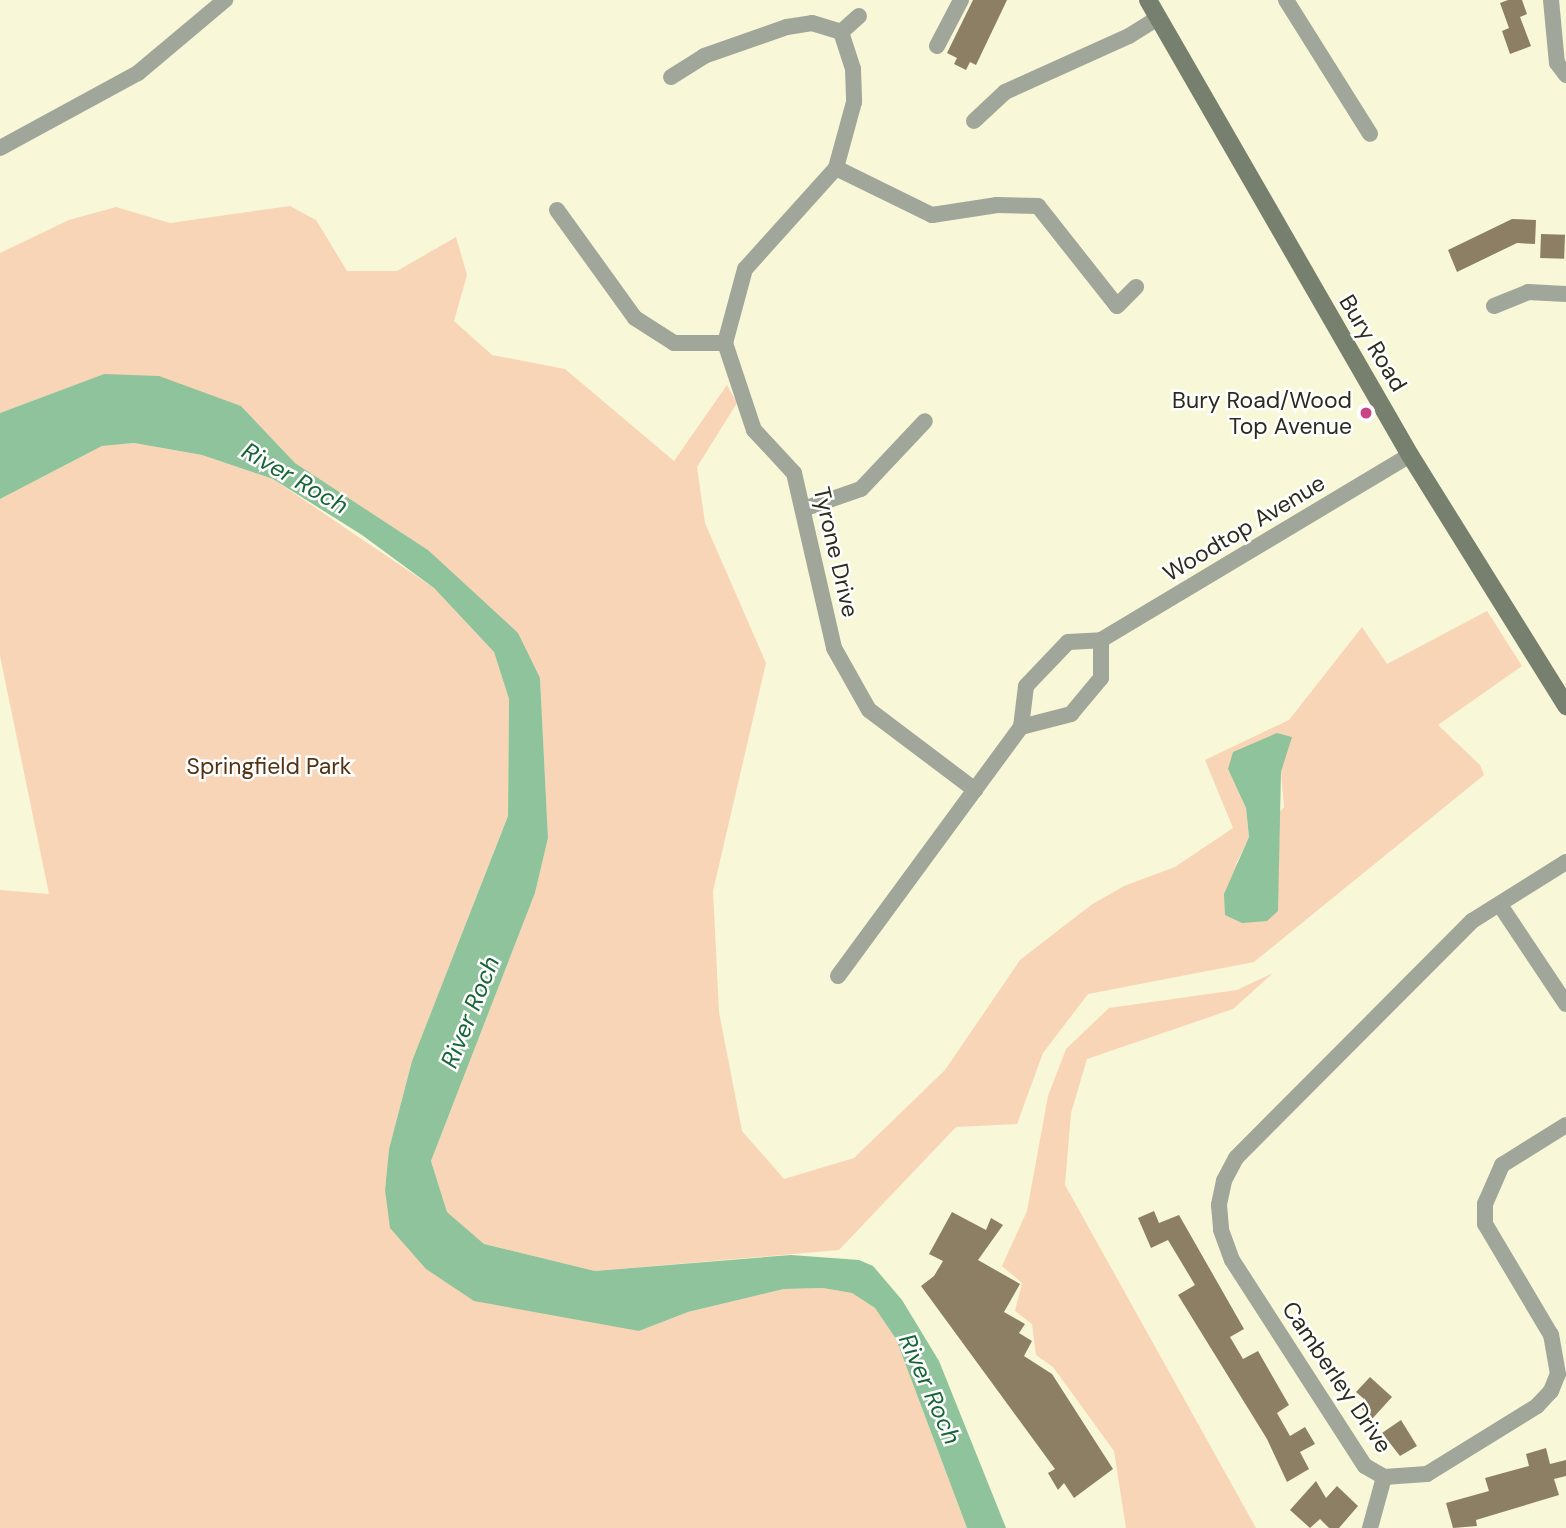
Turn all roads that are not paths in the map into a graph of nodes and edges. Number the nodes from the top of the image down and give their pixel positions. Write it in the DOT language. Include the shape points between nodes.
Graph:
graph roads {
  1 [pos="225,0"];
  2 [pos="961,0"];
  3 [pos="1148,0"];
  4 [pos="1286,0"];
  5 [pos="1551,0"];
  6 [pos="859,16"];
  7 [pos="1158,18"];
  8 [pos="841,32"];
  9 [pos="937,46"];
  10 [pos="1566,75"];
  11 [pos="671,78"];
  12 [pos="974,121"];
  13 [pos="1370,134"];
  14 [pos="0,148"];
  15 [pos="836,168"];
  16 [pos="557,210"];
  17 [pos="1136,287"];
  18 [pos="1566,294"];
  19 [pos="1494,306"];
  20 [pos="725,343"];
  21 [pos="925,421"];
  22 [pos="1410,455"];
  23 [pos="806,508"];
  24 [pos="1101,640"];
  25 [pos="1566,706"];
  26 [pos="1021,727"];
  27 [pos="975,790"];
  28 [pos="1566,862"];
  29 [pos="1500,905"];
  30 [pos="838,976"];
  31 [pos="1566,1004"];
  32 [pos="1566,1125"];
  33 [pos="1384,1478"];
  34 [pos="1370,1528"];
  1 -- 14 [label="street" via="138,73"];
  2 -- 9 [label="street"];
  3 -- 7 [label="main road, Bury Road"];
  4 -- 13 [label="street"];
  5 -- 10 [label="street" via="1557,63"];
  6 -- 8 [label="street"];
  7 -- 12 [label="street" via="1129,36 1004,92"];
  7 -- 22 [label="main road, Bury Road"];
  8 -- 11 [label="street" via="812,23 787,27 704,56"];
  8 -- 15 [label="street" via="853,69 854,102"];
  15 -- 17 [label="street" via="932,215 997,205 1038,206 1117,306"];
  15 -- 20 [label="street" via="745,268"];
  16 -- 20 [label="street" via="635,318 674,343"];
  18 -- 19 [label="street" via="1528,292"];
  20 -- 23 [label="street, Tyrone Drive" via="754,430 794,473"];
  21 -- 23 [label="street" via="862,489"];
  22 -- 24 [label="street, Woodtop Avenue"];
  22 -- 25 [label="main road, Bury Road"];
  23 -- 27 [label="street, Tyrone Drive" via="834,648 869,710"];
  24 -- 26 [label="street, Woodtop Avenue" via="1068,642 1026,686"];
  24 -- 26 [label="street" via="1101,678 1071,714"];
  26 -- 27 [label="street, Woodtop Avenue"];
  27 -- 30 [label="street, Woodtop Avenue"];
  28 -- 29 [label="street, Camberley Drive"];
  29 -- 31 [label="street"];
  29 -- 33 [label="street, Camberley Drive" via="1472,921 1236,1158 1219,1205 1221,1230 1233,1260 1365,1466"];
  32 -- 33 [label="street, Camberley Drive" via="1502,1165 1485,1204 1485,1224 1551,1335 1558,1374 1551,1391 1537,1406 1427,1474"];
  33 -- 34 [label="street"];
}
